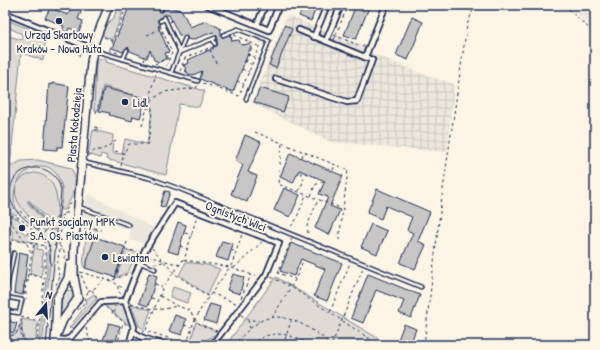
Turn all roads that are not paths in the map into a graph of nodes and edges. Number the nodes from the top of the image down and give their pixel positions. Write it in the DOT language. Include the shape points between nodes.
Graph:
graph roads {
  1 [pos="109,5"];
  2 [pos="159,5"];
  3 [pos="207,5"];
  4 [pos="265,5"];
  5 [pos="279,5"];
  6 [pos="327,5"];
  7 [pos="341,5"];
  8 [pos="386,5"];
  9 [pos="221,8"];
  10 [pos="161,10"];
  11 [pos="5,13"];
  12 [pos="161,21"];
  13 [pos="257,25"];
  14 [pos="299,30"];
  15 [pos="223,35"];
  16 [pos="314,36"];
  17 [pos="185,38"];
  18 [pos="326,41"];
  19 [pos="215,43"];
  20 [pos="93,50"];
  21 [pos="127,50"];
  22 [pos="180,52"];
  23 [pos="365,57"];
  24 [pos="123,59"];
  25 [pos="171,73"];
  26 [pos="276,79"];
  27 [pos="199,81"];
  28 [pos="246,99"];
  29 [pos="82,162"];
  30 [pos="78,207"];
  31 [pos="246,216"];
  32 [pos="129,224"];
  33 [pos="242,229"];
  34 [pos="74,250"];
  35 [pos="14,253"];
  36 [pos="139,262"];
  37 [pos="155,269"];
  38 [pos="421,287"];
  39 [pos="60,290"];
  40 [pos="78,292"];
  41 [pos="5,296"];
  42 [pos="125,301"];
  43 [pos="5,311"];
  44 [pos="56,317"];
  45 [pos="64,318"];
  46 [pos="134,330"];
  47 [pos="55,342"];
  48 [pos="210,343"];
  49 [pos="129,345"];
  50 [pos="165,345"];
  1 -- 20 [label="street, Piasta Kołodzieja"];
  2 -- 10 [label="lane"];
  3 -- 9 [label="street"];
  4 -- 13 [label="street"];
  5 -- 13 [label="street" via="269,30"];
  6 -- 16 [label="street"];
  7 -- 18 [label="street"];
  8 -- 23 [label="street"];
  9 -- 13 [label="street"];
  11 -- 20 [label="street"];
  12 -- 22 [label="lane" via="165,18"];
  14 -- 16 [label="street"];
  15 -- 28 [label="lane" via="238,29 269,41"];
  16 -- 18 [label="street"];
  17 -- 22 [label="lane"];
  18 -- 23 [label="street"];
  19 -- 22 [label="lane" via="214,38"];
  20 -- 24 [label="lane"];
  20 -- 29 [label="street, Piasta Kołodzieja"];
  21 -- 24 [label="lane"];
  22 -- 25 [label="lane"];
  23 -- 26 [label="street" via="372,60 357,101 347,102"];
  24 -- 25 [label="lane"];
  25 -- 27 [label="lane"];
  29 -- 30 [label="street, Piasta Kołodzieja"];
  29 -- 31 [label="lane" via="180,189"];
  30 -- 32 [label="lane"];
  30 -- 34 [label="street, Piasta Kołodzieja"];
  31 -- 33 [label="lane"];
  31 -- 38 [label="lane"];
  33 -- 36 [label="street, Ognistych Wici" via="175,203"];
  33 -- 48 [label="street, Ognistych Wici" via="279,243 265,277 221,333"];
  34 -- 39 [label="street, Piasta Kołodzieja" via="68,278"];
  34 -- 40 [label="street, Piasta Kołodzieja" via="74,277"];
  35 -- 41 [label="lane"];
  36 -- 37 [label="lane"];
  36 -- 42 [label="street, Ognistych Wici"];
  39 -- 40 [label="street" via="70,286"];
  39 -- 44 [label="street, Piasta Kołodzieja"];
  40 -- 45 [label="street" via="77,302"];
  41 -- 43 [label="lane" via="22,300 19,313"];
  42 -- 46 [label="street"];
  42 -- 47 [label="street" via="99,302 68,339"];
  44 -- 45 [label="street" via="60,320"];
  44 -- 47 [label="street, Piasta Kołodzieja"];
  45 -- 47 [label="street"];
  46 -- 49 [label="street"];
  46 -- 50 [label="street" via="143,338"];
}
